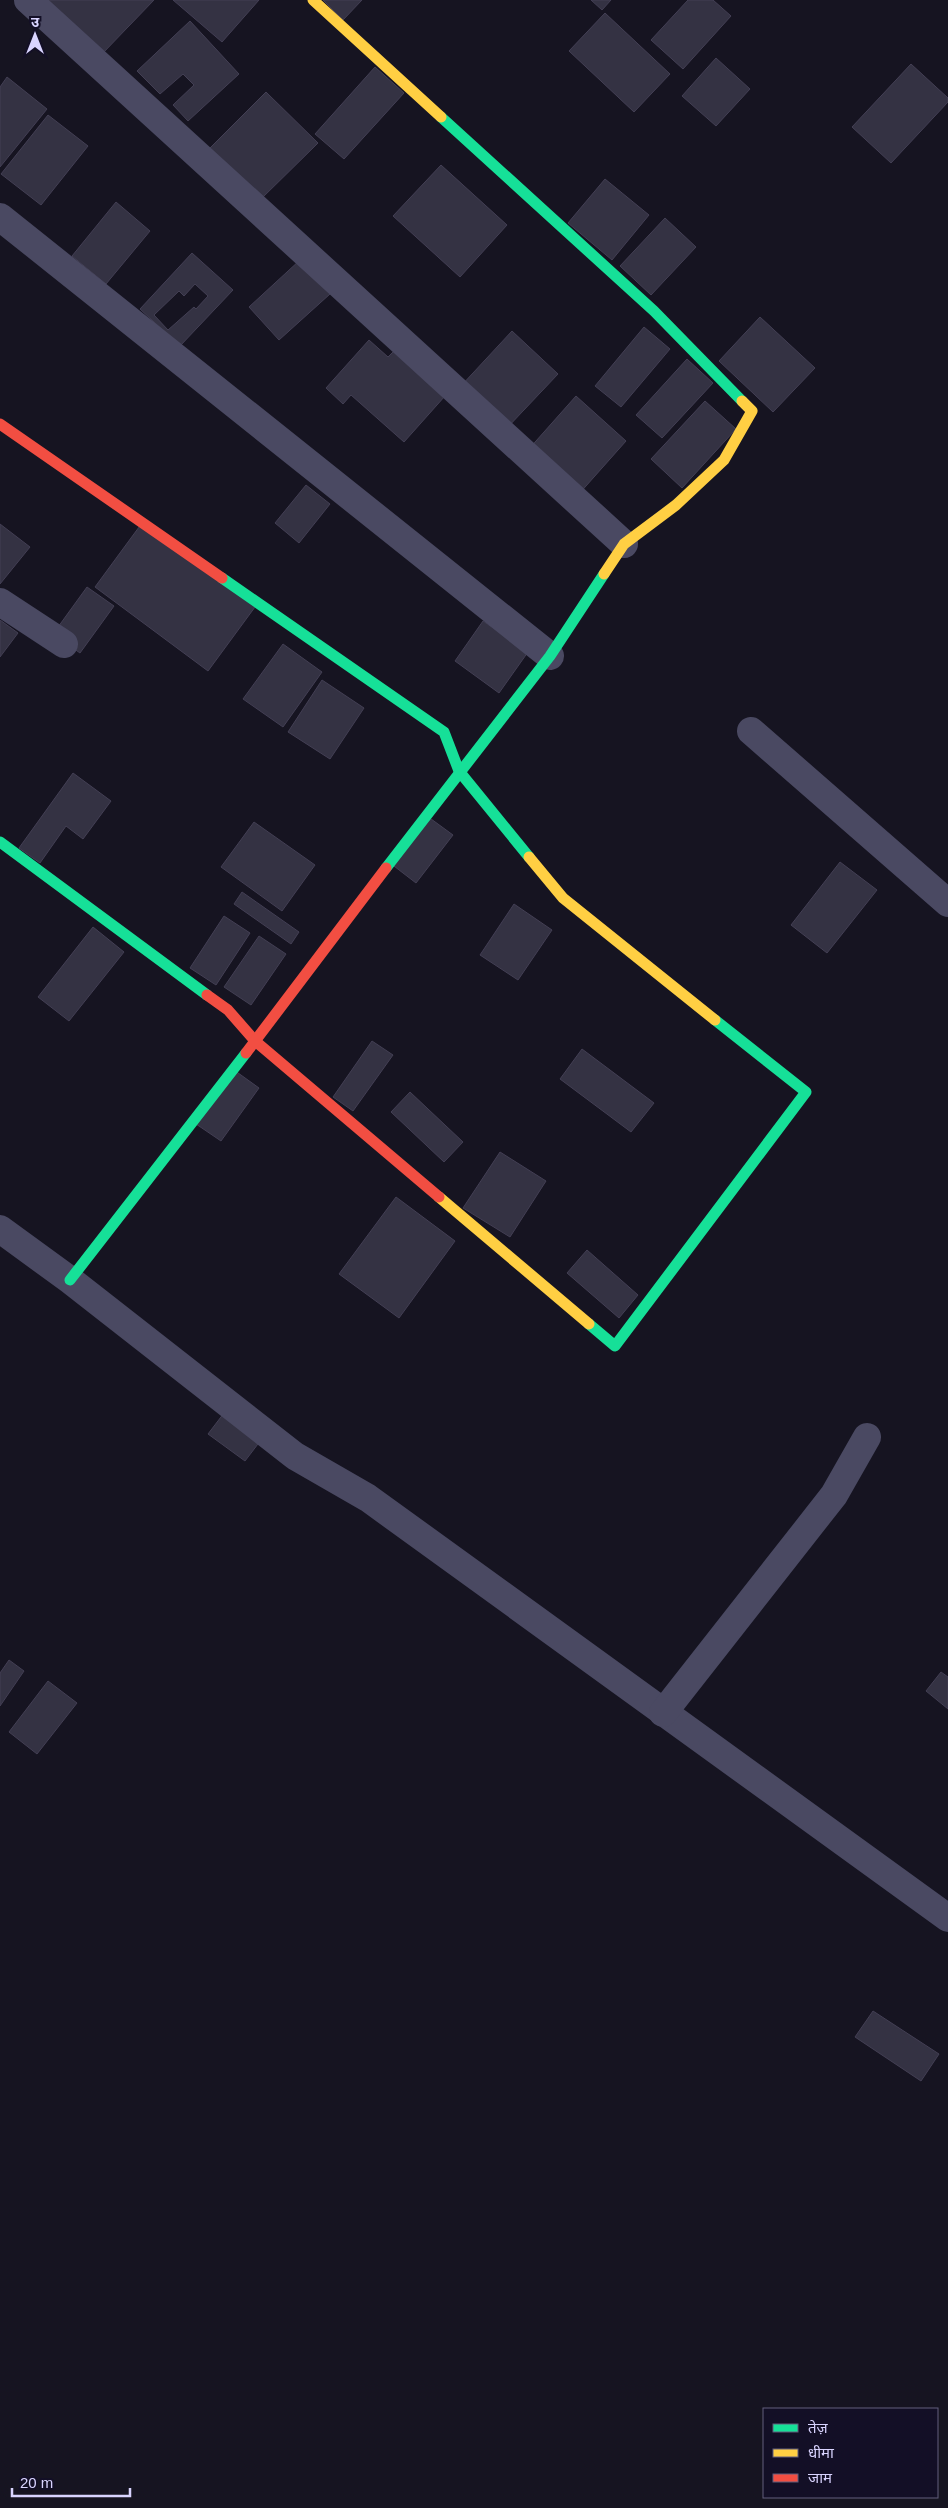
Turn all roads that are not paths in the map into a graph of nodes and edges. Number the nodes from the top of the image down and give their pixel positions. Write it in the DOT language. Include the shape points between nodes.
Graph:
graph roads {
  1 [pos="28,0"];
  2 [pos="313,0"];
  3 [pos="0,217"];
  4 [pos="0,424"];
  5 [pos="624,544"];
  6 [pos="0,602"];
  7 [pos="64,644"];
  8 [pos="550,656"];
  9 [pos="751,731"];
  10 [pos="459,771"];
  11 [pos="0,842"];
  12 [pos="948,903"];
  13 [pos="255,1041"];
  14 [pos="0,1229"];
  15 [pos="70,1280"];
  16 [pos="867,1437"];
  17 [pos="663,1713"];
  18 [pos="948,1918"];
  1 -- 5 [label="street"];
  2 -- 5 [label="street" via="654,311 752,411 724,460 676,505"];
  3 -- 8 [label="street"];
  4 -- 10 [label="street" via="444,732"];
  5 -- 8 [label="street"];
  6 -- 7 [label="street"];
  8 -- 10 [label="street"];
  9 -- 12 [label="street"];
  10 -- 13 [label="street"];
  10 -- 13 [label="street" via="563,898 806,1092 615,1346"];
  11 -- 13 [label="street" via="228,1010"];
  13 -- 15 [label="street"];
  14 -- 15 [label="street"];
  15 -- 17 [label="street" via="295,1456 368,1498"];
  16 -- 17 [label="street" via="834,1495"];
  17 -- 18 [label="street"];
}
